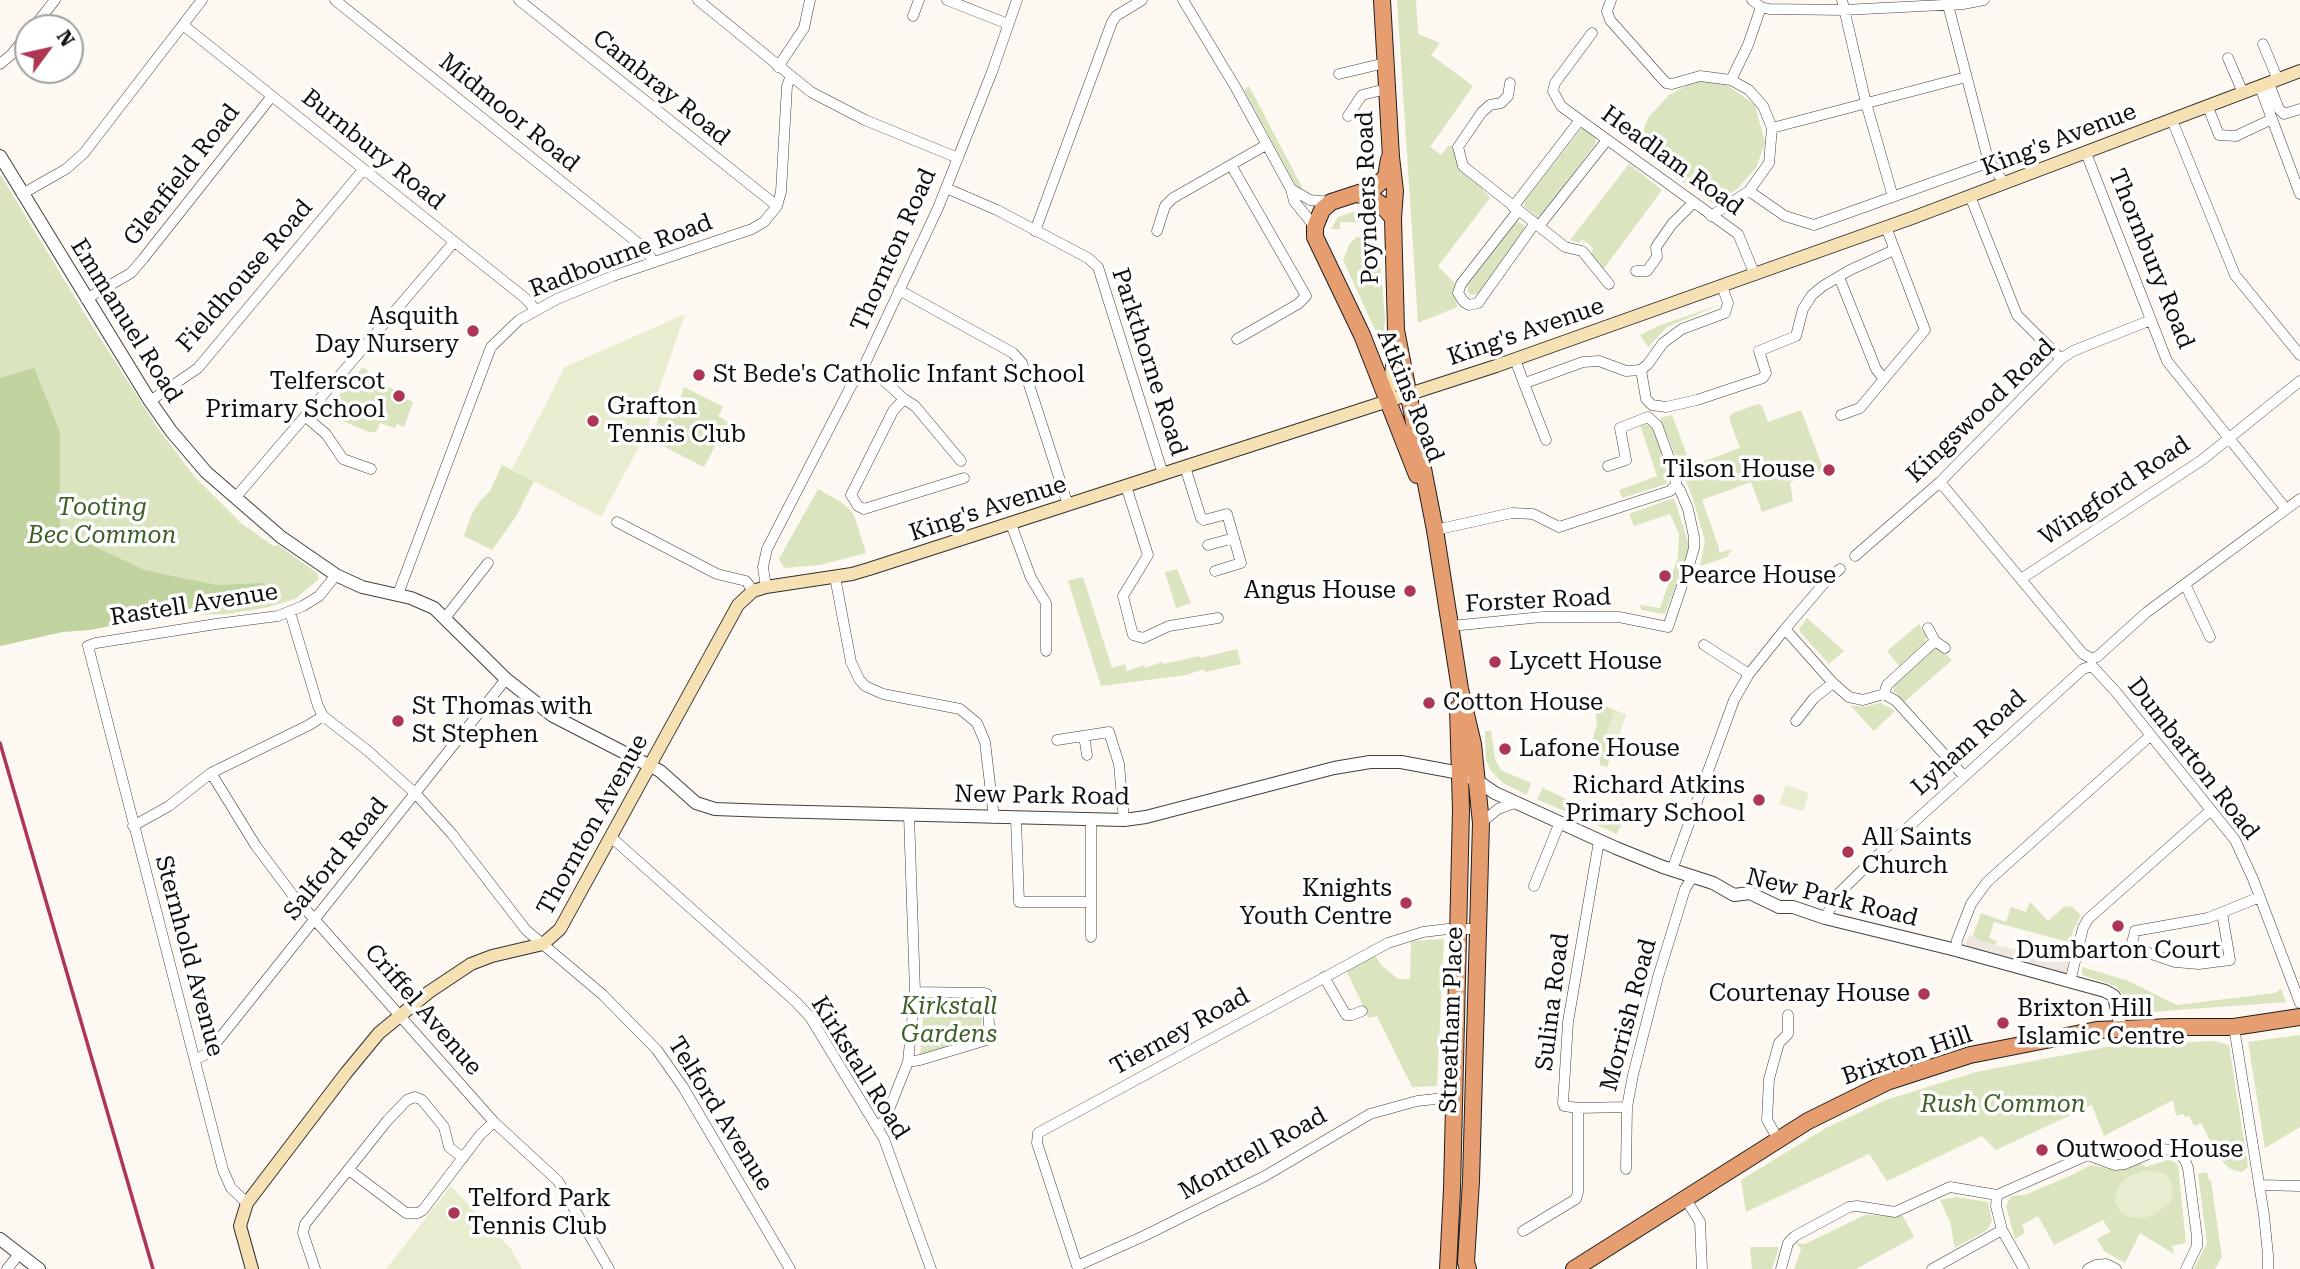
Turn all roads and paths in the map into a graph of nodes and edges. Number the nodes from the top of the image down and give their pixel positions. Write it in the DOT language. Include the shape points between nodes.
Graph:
graph roads {
  1 [pos="55,0"];
  2 [pos="202,0"];
  3 [pos="335,0"];
  4 [pos="519,0"];
  5 [pos="698,0"];
  6 [pos="810,0"];
  7 [pos="919,0"];
  8 [pos="947,0"];
  9 [pos="1017,0"];
  10 [pos="1142,0"];
  11 [pos="1183,0"];
  12 [pos="1382,0"];
  13 [pos="1611,0"];
  14 [pos="1752,0"];
  15 [pos="1984,0"];
  16 [pos="1965,2"];
  17 [pos="1842,5"];
  18 [pos="1948,5"];
  19 [pos="1761,7"];
  20 [pos="44,14"];
  21 [pos="914,16"];
  22 [pos="183,24"];
  23 [pos="1008,24"];
  24 [pos="1592,33"];
  25 [pos="2263,44"];
  26 [pos="14,52"];
  27 [pos="2228,58"];
  28 [pos="1385,63"];
  29 [pos="0,64"];
  30 [pos="778,67"];
  31 [pos="2300,71"];
  32 [pos="1339,74"];
  33 [pos="1966,77"];
  34 [pos="790,78"];
  35 [pos="1731,80"];
  36 [pos="1510,83"];
  37 [pos="2269,83"];
  38 [pos="1386,89"];
  39 [pos="2243,93"];
  40 [pos="272,96"];
  41 [pos="1866,103"];
  42 [pos="2208,107"];
  43 [pos="2300,109"];
  44 [pos="1348,116"];
  45 [pos="2272,119"];
  46 [pos="1580,120"];
  47 [pos="2172,120"];
  48 [pos="1772,128"];
  49 [pos="1607,140"];
  50 [pos="1266,145"];
  51 [pos="2085,153"];
  52 [pos="0,156"];
  53 [pos="1391,157"];
  54 [pos="958,158"];
  55 [pos="1990,162"];
  56 [pos="1231,165"];
  57 [pos="363,170"];
  58 [pos="2004,183"];
  59 [pos="946,188"];
  60 [pos="1291,189"];
  61 [pos="1749,191"];
  62 [pos="22,194"];
  63 [pos="1353,194"];
  64 [pos="2300,194"];
  65 [pos="1970,196"];
  66 [pos="1893,197"];
  67 [pos="1331,202"];
  68 [pos="1693,203"];
  69 [pos="777,206"];
  70 [pos="1516,209"];
  71 [pos="1711,216"];
  72 [pos="1393,218"];
  73 [pos="1537,225"];
  74 [pos="1315,227"];
  75 [pos="1886,227"];
  76 [pos="1035,231"];
  77 [pos="1157,231"];
  78 [pos="454,242"];
  79 [pos="1894,250"];
  80 [pos="654,262"];
  81 [pos="1636,271"];
  82 [pos="1755,275"];
  83 [pos="1839,277"];
  84 [pos="1609,284"];
  85 [pos="1722,286"];
  86 [pos="899,290"];
  87 [pos="86,299"];
  88 [pos="536,310"];
  89 [pos="2151,320"];
  90 [pos="1396,330"];
  91 [pos="1237,339"];
  92 [pos="2300,355"];
  93 [pos="1515,359"];
  94 [pos="2061,359"];
  95 [pos="863,368"];
  96 [pos="1641,370"];
  97 [pos="1884,379"];
  98 [pos="2300,381"];
  99 [pos="1523,382"];
  100 [pos="1407,393"];
  101 [pos="904,399"];
  102 [pos="1389,400"];
  103 [pos="150,401"];
  104 [pos="1841,415"];
  105 [pos="306,417"];
  106 [pos="2231,437"];
  107 [pos="1546,440"];
  108 [pos="961,461"];
  109 [pos="1608,466"];
  110 [pos="1185,467"];
  111 [pos="371,469"];
  112 [pos="1163,474"];
  113 [pos="964,478"];
  114 [pos="1940,482"];
  115 [pos="1676,485"];
  116 [pos="1126,486"];
  117 [pos="235,498"];
  118 [pos="2300,499"];
  119 [pos="1069,505"];
  120 [pos="2286,509"];
  121 [pos="1431,510"];
  122 [pos="617,522"];
  123 [pos="1012,524"];
  124 [pos="1435,530"];
  125 [pos="1234,538"];
  126 [pos="1208,545"];
  127 [pos="1855,556"];
  128 [pos="488,563"];
  129 [pos="1840,569"];
  130 [pos="1214,570"];
  131 [pos="336,575"];
  132 [pos="835,577"];
  133 [pos="2021,579"];
  134 [pos="2185,584"];
  135 [pos="760,589"];
  136 [pos="398,594"];
  137 [pos="290,612"];
  138 [pos="446,618"];
  139 [pos="1218,618"];
  140 [pos="1451,626"];
  141 [pos="1928,628"];
  142 [pos="1785,629"];
  143 [pos="2210,637"];
  144 [pos="1935,641"];
  145 [pos="1704,645"];
  146 [pos="88,646"];
  147 [pos="1945,648"];
  148 [pos="1046,650"];
  149 [pos="2090,662"];
  150 [pos="1749,674"];
  151 [pos="506,679"];
  152 [pos="1833,682"];
  153 [pos="1884,694"];
  154 [pos="323,716"];
  155 [pos="1796,721"];
  156 [pos="1084,736"];
  157 [pos="2150,736"];
  158 [pos="1057,740"];
  159 [pos="1087,755"];
  160 [pos="650,765"];
  161 [pos="211,774"];
  162 [pos="1471,775"];
  163 [pos="1963,775"];
  164 [pos="416,794"];
  165 [pos="1517,802"];
  166 [pos="2211,810"];
  167 [pos="909,815"];
  168 [pos="995,818"];
  169 [pos="1016,819"];
  170 [pos="1091,820"];
  171 [pos="1124,820"];
  172 [pos="1560,822"];
  173 [pos="1481,823"];
  174 [pos="133,826"];
  175 [pos="611,837"];
  176 [pos="1600,841"];
  177 [pos="1672,870"];
  178 [pos="1693,876"];
  179 [pos="1534,886"];
  180 [pos="2260,897"];
  181 [pos="1091,902"];
  182 [pos="2222,913"];
  183 [pos="1825,918"];
  184 [pos="314,920"];
  185 [pos="1458,929"];
  186 [pos="1478,929"];
  187 [pos="1091,937"];
  188 [pos="542,944"];
  189 [pos="1956,950"];
  190 [pos="1324,977"];
  191 [pos="2070,982"];
  192 [pos="915,992"];
  193 [pos="2298,999"];
  194 [pos="1362,1011"];
  195 [pos="1788,1015"];
  196 [pos="397,1016"];
  197 [pos="2300,1017"];
  198 [pos="2234,1027"];
  199 [pos="2121,1029"];
  200 [pos="195,1060"];
  201 [pos="908,1062"];
  202 [pos="1454,1097"];
  203 [pos="1627,1107"];
  204 [pos="1578,1108"];
  205 [pos="494,1122"];
  206 [pos="878,1128"];
  207 [pos="1778,1139"];
  208 [pos="463,1158"];
  209 [pos="1626,1169"];
  210 [pos="349,1170"];
  211 [pos="2259,1185"];
  212 [pos="2300,1186"];
  213 [pos="1997,1195"];
  214 [pos="1685,1198"];
  215 [pos="247,1203"];
  216 [pos="2002,1230"];
  217 [pos="1523,1231"];
  218 [pos="0,1239"];
  219 [pos="19,1254"];
  220 [pos="1466,1267"];
  221 [pos="1077,1268"];
  222 [pos="7,1269"];
  223 [pos="39,1269"];
  224 [pos="252,1269"];
  225 [pos="315,1269"];
  226 [pos="608,1269"];
  227 [pos="790,1269"];
  228 [pos="931,1269"];
  229 [pos="1448,1269"];
  230 [pos="1574,1269"];
  231 [pos="1702,1269"];
  232 [pos="1781,1269"];
  233 [pos="1932,1269"];
  234 [pos="2024,1269"];
  235 [pos="2088,1269"];
  236 [pos="2116,1269"];
  237 [pos="2186,1269"];
  238 [pos="2267,1269"];
  1 -- 20 [label="street"];
  2 -- 22 [label="street"];
  3 -- 80 [label="street, Midmoor Road" via="643,247"];
  4 -- 69 [label="street, Cambray Road"];
  5 -- 30 [label="street"];
  6 -- 30 [label="street" via="804,28"];
  7 -- 21 [label="street"];
  8 -- 23 [label="street"];
  9 -- 23 [label="street, Thornton Road"];
  10 -- 76 [label="street" via="1112,22"];
  11 -- 50 [label="street, Atkins Road"];
  12 -- 28 [label="highway, Poynders Road"];
  13 -- 35 [label="street" via="1607,10 1611,20 1666,83 1700,76"];
  14 -- 19 [label="street"];
  15 -- 16 [label="street"];
  16 -- 18 [label="street"];
  17 -- 18 [label="street"];
  17 -- 19 [label="street"];
  17 -- 41 [label="street"];
  18 -- 33 [label="street"];
  19 -- 35 [label="street"];
  22 -- 40 [label="street, Burnbury Road"];
  22 -- 62 [label="street" via="79,159"];
  23 -- 54 [label="street, Thornton Road"];
  24 -- 46 [label="street, Headlam Road" via="1553,91 1561,106"];
  25 -- 37 [label="street"];
  26 -- 29 [label="street"];
  27 -- 39 [label="street"];
  28 -- 32 [label="street"];
  28 -- 38 [label="highway, Poynders Road"];
  30 -- 34 [label="street"];
  31 -- 37 [label="main road, King's Avenue"];
  33 -- 41 [label="street"];
  33 -- 55 [label="street"];
  34 -- 54 [label="street" via="842,109"];
  34 -- 69 [label="street"];
  35 -- 48 [label="street" via="1749,90 1763,106"];
  36 -- 70 [label="street" via="1508,96 1482,112 1458,147 1463,166"];
  37 -- 39 [label="main road, King's Avenue"];
  37 -- 43 [label="street" via="2284,114"];
  37 -- 45 [label="street"];
  38 -- 44 [label="street" via="1362,95"];
  38 -- 53 [label="highway, Poynders Road"];
  39 -- 42 [label="main road, King's Avenue"];
  40 -- 57 [label="street, Burnbury Road"];
  40 -- 87 [label="street, Glenfield Road" via="131,273"];
  41 -- 48 [label="street"];
  41 -- 66 [label="street"];
  42 -- 45 [label="street" via="2219,135 2236,136"];
  42 -- 47 [label="main road, King's Avenue"];
  45 -- 64 [label="street"];
  46 -- 49 [label="street, Headlam Road"];
  46 -- 70 [label="street"];
  47 -- 51 [label="main road, King's Avenue"];
  47 -- 92 [label="street" via="2235,275"];
  48 -- 61 [label="street" via="1769,163"];
  49 -- 68 [label="street, Headlam Road"];
  49 -- 73 [label="street"];
  50 -- 56 [label="street"];
  50 -- 60 [label="street, Atkins Road"];
  51 -- 58 [label="main road, King's Avenue"];
  51 -- 89 [label="street, Thornbury Road"];
  52 -- 62 [label="street, Emmanuel Road"];
  53 -- 63 [label="highway" via="1386,177 1374,188"];
  53 -- 72 [label="highway, Poynders Road"];
  54 -- 59 [label="street, Thornton Road"];
  55 -- 58 [label="street"];
  55 -- 66 [label="street"];
  56 -- 77 [label="street" via="1168,201"];
  56 -- 91 [label="street" via="1306,296"];
  57 -- 78 [label="street, Burnbury Road"];
  57 -- 103 [label="street, Fieldhouse Road" via="198,368"];
  58 -- 65 [label="main road, King's Avenue"];
  59 -- 76 [label="street, Parkthorne Road"];
  59 -- 86 [label="street, Thornton Road"];
  60 -- 67 [label="street" via="1310,200"];
  60 -- 74 [label="street, Atkins Road" via="1294,201"];
  61 -- 66 [label="street" via="1785,216 1814,225"];
  61 -- 71 [label="street"];
  62 -- 87 [label="street, Emmanuel Road"];
  63 -- 67 [label="highway"];
  63 -- 72 [label="highway" via="1369,196"];
  65 -- 75 [label="main road, King's Avenue"];
  65 -- 94 [label="street" via="2017,315"];
  67 -- 74 [label="highway"];
  68 -- 71 [label="street, Headlam Road"];
  68 -- 81 [label="street" via="1672,223 1647,271"];
  69 -- 80 [label="street, Radbourne Road" via="752,229"];
  70 -- 73 [label="street"];
  70 -- 73 [label="street" via="1461,284 1458,293 1464,302 1478,303"];
  71 -- 82 [label="street, Headlam Road" via="1738,234"];
  72 -- 90 [label="highway, Poynders Road"];
  73 -- 84 [label="street" via="1564,247 1582,251"];
  74 -- 102 [label="highway, Atkins Road" via="1315,237"];
  75 -- 79 [label="street"];
  75 -- 82 [label="main road, King's Avenue"];
  76 -- 112 [label="street, Parkthorne Road" via="1098,267"];
  78 -- 88 [label="street, Burnbury Road"];
  78 -- 105 [label="street"];
  79 -- 83 [label="street"];
  79 -- 97 [label="street" via="1925,330"];
  80 -- 88 [label="street, Radbourne Road"];
  82 -- 85 [label="main road, King's Avenue"];
  83 -- 96 [label="street" via="1812,295 1796,336 1759,351 1766,373 1763,378 1666,407 1646,399"];
  83 -- 97 [label="street" via="1875,369"];
  85 -- 93 [label="main road, King's Avenue"];
  85 -- 96 [label="street" via="1728,303 1725,313 1682,329"];
  86 -- 95 [label="street, Thornton Road"];
  86 -- 119 [label="street" via="1013,353 1022,363"];
  87 -- 103 [label="street, Emmanuel Road"];
  88 -- 136 [label="street, Radbourne Road" via="504,332 486,357"];
  89 -- 94 [label="street, Kingswood Road"];
  89 -- 106 [label="street, Thornbury Road" via="2167,361"];
  90 -- 100 [label="highway, Poynders Road"];
  90 -- 102 [label="main road"];
  93 -- 99 [label="street"];
  93 -- 100 [label="main road, King's Avenue"];
  94 -- 114 [label="street, Kingswood Road"];
  95 -- 101 [label="street"];
  95 -- 135 [label="street, Thornton Road" via="768,549"];
  96 -- 99 [label="street" via="1583,362"];
  97 -- 104 [label="street" via="1860,408"];
  98 -- 106 [label="street, Wingford Road"];
  99 -- 107 [label="street"];
  100 -- 102 [label="main road, King's Avenue"];
  100 -- 121 [label="highway, Atkins Road"];
  101 -- 108 [label="street"];
  101 -- 113 [label="street" via="893,411 853,487 850,495 854,502 864,509"];
  102 -- 110 [label="main road, King's Avenue"];
  102 -- 121 [label="highway, Atkins Road"];
  103 -- 117 [label="street, Emmanuel Road" via="193,458"];
  105 -- 111 [label="street" via="343,458"];
  105 -- 117 [label="street"];
  106 -- 120 [label="street, Thornbury Road"];
  106 -- 133 [label="street, Wingford Road"];
  109 -- 115 [label="street" via="1626,460 1620,428 1648,417 1657,425"];
  110 -- 112 [label="main road, King's Avenue"];
  110 -- 125 [label="street" via="1201,518 1227,514"];
  112 -- 116 [label="main road, King's Avenue"];
  114 -- 127 [label="street, Kingswood Road"];
  114 -- 133 [label="street, Dumbarton Road"];
  115 -- 124 [label="street" via="1670,491 1559,527 1533,514 1512,513"];
  115 -- 140 [label="street, Forster Road" via="1688,509 1694,548 1668,627 1619,617 1542,617"];
  116 -- 119 [label="main road, King's Avenue"];
  116 -- 139 [label="street" via="1148,555 1123,596 1133,635 1143,638 1169,626"];
  117 -- 131 [label="street, Emmanuel Road"];
  118 -- 120 [label="street, Lyham Road"];
  119 -- 123 [label="main road, King's Avenue"];
  120 -- 134 [label="street, Lyham Road"];
  121 -- 124 [label="highway, Atkins Road"];
  122 -- 135 [label="street" via="717,574 746,580"];
  123 -- 132 [label="main road, King's Avenue"];
  123 -- 148 [label="street" via="1031,578 1046,603"];
  124 -- 140 [label="highway, Atkins Road"];
  125 -- 126 [label="street"];
  125 -- 130 [label="street" via="1241,564"];
  128 -- 138 [label="street"];
  129 -- 142 [label="street"];
  131 -- 136 [label="street, Emmanuel Road" via="362,587"];
  131 -- 137 [label="street, Rastell Avenue" via="318,596"];
  132 -- 135 [label="main road, King's Avenue"];
  132 -- 168 [label="street" via="851,662 859,680 883,694 960,709 977,723 985,742"];
  133 -- 149 [label="street, Dumbarton Road"];
  134 -- 143 [label="street"];
  134 -- 149 [label="street, Lyham Road"];
  135 -- 160 [label="main road, Thornton Avenue" via="738,605"];
  136 -- 138 [label="street, Emmanuel Road" via="426,604"];
  137 -- 146 [label="street, Rastell Avenue"];
  137 -- 154 [label="street"];
  138 -- 151 [label="street, Emmanuel Road"];
  140 -- 162 [label="highway, Atkins Road" via="1473,744"];
  141 -- 144 [label="street"];
  142 -- 150 [label="street"];
  142 -- 152 [label="street"];
  144 -- 147 [label="street"];
  144 -- 153 [label="street" via="1887,685"];
  145 -- 150 [label="street"];
  146 -- 174 [label="street, Sternhold Avenue"];
  149 -- 157 [label="street, Dumbarton Road"];
  149 -- 163 [label="street, Lyham Road"];
  150 -- 177 [label="street" via="1734,700"];
  151 -- 160 [label="street, Emmanuel Road" via="560,721"];
  151 -- 164 [label="street, Salford Road"];
  152 -- 153 [label="street" via="1854,699"];
  152 -- 155 [label="street"];
  153 -- 163 [label="street" via="1903,708"];
  154 -- 161 [label="street"];
  154 -- 164 [label="street, Telford Avenue"];
  156 -- 158 [label="street"];
  156 -- 159 [label="street"];
  156 -- 171 [label="street" via="1111,735 1119,764"];
  157 -- 166 [label="street, Dumbarton Road"];
  157 -- 189 [label="street" via="1987,882 1971,904"];
  160 -- 167 [label="street, New Park Road" via="688,799 715,809"];
  160 -- 175 [label="main road, Thornton Avenue"];
  161 -- 174 [label="street"];
  161 -- 184 [label="street, Criffel Avenue" via="274,872"];
  162 -- 165 [label="street, New Park Road" via="1487,789"];
  162 -- 171 [label="street, New Park Road" via="1401,762 1370,762"];
  162 -- 173 [label="highway, Streatham Place"];
  162 -- 185 [label="highway, Streatham Place"];
  163 -- 183 [label="street, Lyham Road" via="1838,894"];
  164 -- 184 [label="street, Salford Road"];
  164 -- 188 [label="street, Telford Avenue"];
  165 -- 172 [label="street, New Park Road"];
  165 -- 173 [label="street" via="1498,809"];
  166 -- 180 [label="street, Dumbarton Road" via="2235,840"];
  166 -- 191 [label="street" via="2088,919"];
  167 -- 168 [label="street, New Park Road"];
  167 -- 192 [label="street"];
  168 -- 169 [label="street, New Park Road"];
  169 -- 170 [label="street, New Park Road"];
  169 -- 181 [label="street" via="1019,902"];
  170 -- 171 [label="street, New Park Road"];
  170 -- 181 [label="street"];
  172 -- 176 [label="street, New Park Road"];
  172 -- 179 [label="street"];
  173 -- 186 [label="highway, Streatham Place"];
  174 -- 200 [label="street, Sternhold Avenue"];
  175 -- 188 [label="main road, Thornton Avenue" via="566,922"];
  175 -- 206 [label="street, Kirkstall Road" via="803,1009"];
  176 -- 177 [label="street, New Park Road"];
  176 -- 204 [label="street, Sulina Road" via="1568,1021 1563,1102 1564,1107"];
  177 -- 178 [label="street, New Park Road"];
  178 -- 183 [label="street, New Park Road" via="1734,895 1750,893 1779,907"];
  178 -- 203 [label="street, Morrish Road" via="1658,977"];
  180 -- 182 [label="street"];
  180 -- 193 [label="street, Dumbarton Road"];
  181 -- 187 [label="street"];
  182 -- 182 [label="street" via="2135,931 2131,947 2175,962 2230,961"];
  183 -- 189 [label="street, New Park Road"];
  184 -- 196 [label="street, Criffel Avenue"];
  184 -- 200 [label="street, Salford Road" via="208,1053"];
  185 -- 186 [label="street, Tierney Road"];
  185 -- 190 [label="street, Tierney Road" via="1403,937"];
  185 -- 202 [label="highway, Streatham Place"];
  186 -- 220 [label="highway, Streatham Place"];
  188 -- 196 [label="main road, Thornton Avenue" via="471,964"];
  188 -- 227 [label="street, Telford Avenue" via="617,1008 657,1050"];
  189 -- 191 [label="street, New Park Road"];
  190 -- 194 [label="street" via="1346,1015"];
  190 -- 221 [label="street, Tierney Road" via="1036,1135"];
  191 -- 199 [label="street, New Park Road" via="2114,996"];
  192 -- 201 [label="street"];
  192 -- 201 [label="street" via="987,994 990,1039"];
  195 -- 207 [label="street" via="1788,1034 1779,1043 1769,1079 1767,1120"];
  196 -- 205 [label="street, Criffel Avenue"];
  196 -- 215 [label="main road, Thornton Avenue" via="345,1073"];
  197 -- 198 [label="highway, Brixton Hill"];
  198 -- 199 [label="highway, Brixton Hill"];
  198 -- 211 [label="street"];
  199 -- 207 [label="highway, Brixton Hill" via="2027,1043 1939,1064 1858,1094"];
  200 -- 215 [label="street, Sternhold Avenue" via="226,1180"];
  201 -- 206 [label="street"];
  202 -- 221 [label="street, Montrell Road" via="1370,1114 1246,1185"];
  202 -- 229 [label="highway, Streatham Place"];
  203 -- 204 [label="street"];
  203 -- 209 [label="street, Morrish Road"];
  204 -- 217 [label="street" via="1576,1199"];
  205 -- 208 [label="street"];
  205 -- 226 [label="street, Criffel Avenue" via="558,1181"];
  206 -- 228 [label="street, Kirkstall Road"];
  207 -- 214 [label="highway, Brixton Hill"];
  208 -- 210 [label="street" via="423,1210 414,1214 406,1213"];
  208 -- 210 [label="street" via="449,1147 438,1118 415,1097 392,1115"];
  210 -- 225 [label="street" via="303,1228"];
  211 -- 212 [label="street"];
  211 -- 238 [label="street"];
  213 -- 216 [label="street"];
  213 -- 232 [label="street" via="1950,1188 1895,1212 1849,1207 1795,1236 1788,1243"];
  213 -- 237 [label="street" via="2088,1156 2115,1165 2160,1149 2175,1150 2188,1168 2197,1237"];
  214 -- 230 [label="highway, Brixton Hill"];
  214 -- 231 [label="street" via="1697,1216"];
  215 -- 224 [label="main road" via="240,1226"];
  216 -- 233 [label="street"];
  216 -- 234 [label="street"];
  218 -- 219 [label="street"];
  219 -- 222 [label="street"];
  219 -- 223 [label="street"];
  235 -- 236 [label="street" via="2106,1264"];
}
